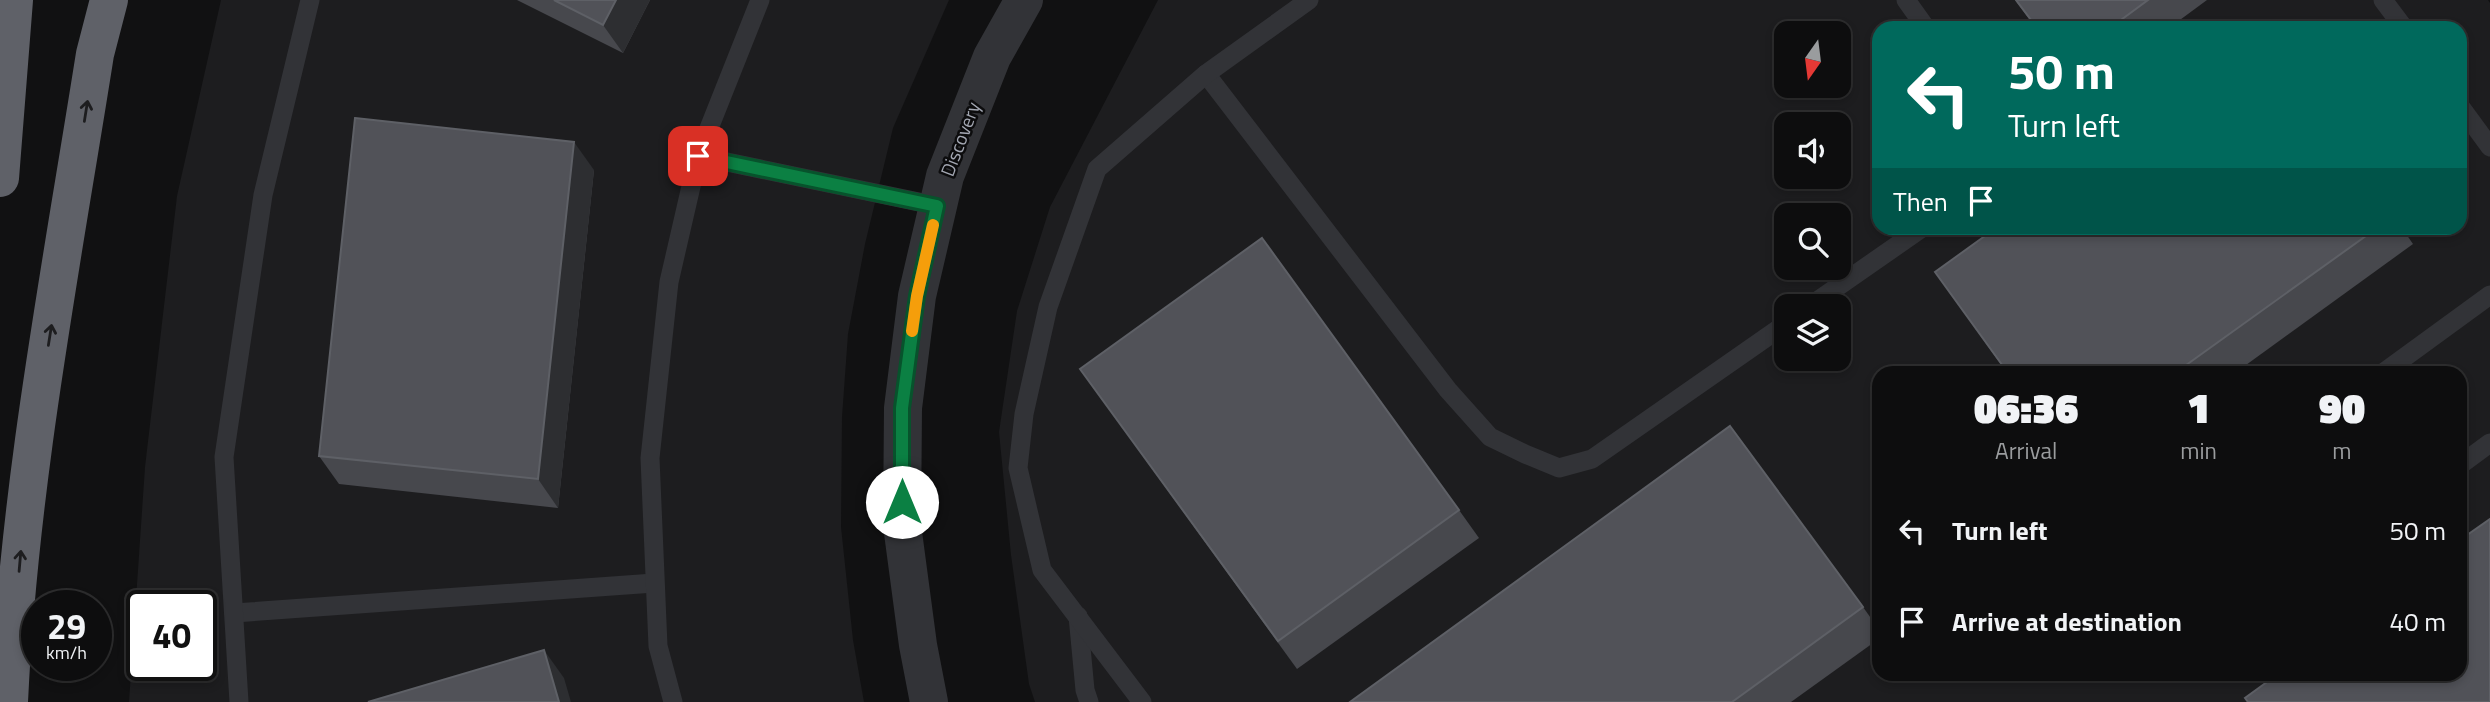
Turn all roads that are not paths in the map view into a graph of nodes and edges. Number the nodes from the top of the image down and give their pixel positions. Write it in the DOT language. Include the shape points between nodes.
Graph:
graph roads {
  1 [pos="14,0"];
  2 [pos="109,0"];
  3 [pos="310,0"];
  4 [pos="760,0"];
  5 [pos="1024,0"];
  6 [pos="1309,0"];
  7 [pos="1906,0"];
  8 [pos="2383,0"];
  9 [pos="1921,21"];
  10 [pos="2399,21"];
  11 [pos="1206,74"];
  12 [pos="2467,115"];
  13 [pos="2490,146"];
  14 [pos="698,156"];
  15 [pos="0,178"];
  16 [pos="937,206"];
  17 [pos="1912,235"];
  18 [pos="1827,294"];
  19 [pos="2490,295"];
  20 [pos="1774,332"];
  21 [pos="2393,366"];
  22 [pos="2490,443"];
  23 [pos="2467,460"];
  24 [pos="654,583"];
  25 [pos="234,614"];
  26 [pos="1078,616"];
  27 [pos="9,702"];
  28 [pos="239,702"];
  29 [pos="673,702"];
  30 [pos="929,702"];
  31 [pos="1089,702"];
  32 [pos="1142,702"];
  1 -- 15 [label="highway"];
  27 -- 2 [label="highway, one-way" via="27,485 92,68"];
  3 -- 25 [label="lane" via="263,195 224,457"];
  4 -- 14 [label="lane"];
  5 -- 16 [label="street, Discovery" via="992,57"];
  6 -- 11 [label="lane"];
  7 -- 9 [label="lane"];
  8 -- 10 [label="lane"];
  11 -- 20 [label="lane" via="1448,390 1490,437 1525,454 1559,468 1592,459"];
  11 -- 26 [label="lane" via="1097,169 1048,307 1024,414 1018,468 1042,570"];
  12 -- 13 [label="lane"];
  14 -- 16 [label="lane"];
  14 -- 24 [label="lane" via="669,282 649,458"];
  16 -- 30 [label="street, Discovery" via="917,296 902,408 902,525"];
  17 -- 18 [label="lane"];
  19 -- 21 [label="lane"];
  22 -- 23 [label="lane"];
  24 -- 25 [label="lane"];
  24 -- 29 [label="lane" via="659,646"];
  25 -- 28 [label="lane"];
  26 -- 31 [label="lane"];
  26 -- 32 [label="lane"];
}
